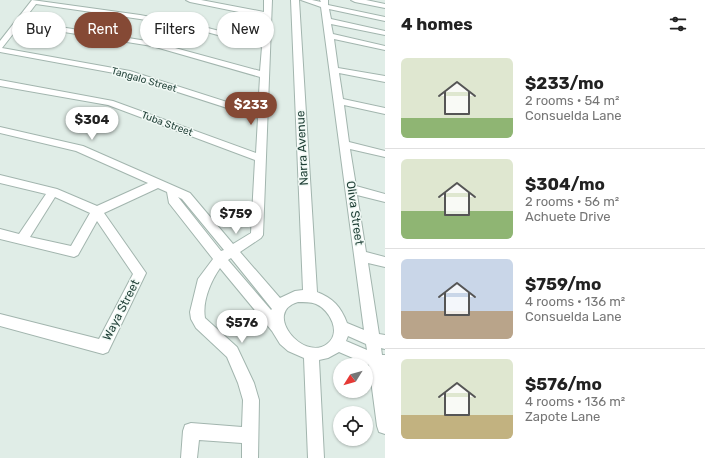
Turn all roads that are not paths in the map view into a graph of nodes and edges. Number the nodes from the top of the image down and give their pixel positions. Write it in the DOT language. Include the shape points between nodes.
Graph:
graph roads {
  1 [pos="190,0"];
  2 [pos="266,0"];
  3 [pos="295,0"];
  4 [pos="305,0"];
  5 [pos="355,0"];
  6 [pos="35,1"];
  7 [pos="325,3"];
  8 [pos="385,6"];
  9 [pos="27,12"];
  10 [pos="252,12"];
  11 [pos="267,12"];
  12 [pos="385,19"];
  13 [pos="327,21"];
  14 [pos="66,30"];
  15 [pos="12,31"];
  16 [pos="217,33"];
  17 [pos="385,33"];
  18 [pos="329,36"];
  19 [pos="0,46"];
  20 [pos="266,48"];
  21 [pos="385,48"];
  22 [pos="0,50"];
  23 [pos="334,70"];
  24 [pos="264,75"];
  25 [pos="385,79"];
  26 [pos="0,83"];
  27 [pos="339,101"];
  28 [pos="385,111"];
  29 [pos="262,116"];
  30 [pos="0,130"];
  31 [pos="345,144"];
  32 [pos="385,154"];
  33 [pos="260,158"];
  34 [pos="0,179"];
  35 [pos="159,184"];
  36 [pos="351,189"];
  37 [pos="52,192"];
  38 [pos="385,198"];
  39 [pos="97,211"];
  40 [pos="0,234"];
  41 [pos="22,239"];
  42 [pos="227,254"];
  43 [pos="361,256"];
  44 [pos="385,262"];
  45 [pos="310,296"];
  46 [pos="279,306"];
  47 [pos="0,320"];
  48 [pos="276,326"];
  49 [pos="341,327"];
  50 [pos="379,341"];
  51 [pos="337,344"];
  52 [pos="311,353"];
  53 [pos="380,362"];
  54 [pos="385,426"];
  55 [pos="251,436"];
  56 [pos="189,458"];
  57 [pos="250,458"];
  58 [pos="316,458"];
  1 -- 10 [label="street"];
  2 -- 11 [label="street"];
  3 -- 45 [label="street, Narra Avenue"];
  4 -- 7 [label="street"];
  5 -- 8 [label="street"];
  6 -- 9 [label="street"];
  6 -- 16 [label="street" via="147,18"];
  7 -- 12 [label="street"];
  7 -- 13 [label="street, Oliva Street"];
  13 -- 17 [label="street"];
  13 -- 18 [label="street, Oliva Street"];
  14 -- 24 [label="street" via="154,44"];
  15 -- 19 [label="street"];
  18 -- 21 [label="street"];
  18 -- 23 [label="street, Oliva Street"];
  20 -- 24 [label="street"];
  22 -- 29 [label="street, Tangalo Street" via="127,73"];
  23 -- 25 [label="street"];
  23 -- 27 [label="street, Oliva Street"];
  24 -- 29 [label="street"];
  26 -- 33 [label="street, Tuba Street" via="110,103"];
  27 -- 28 [label="street"];
  27 -- 31 [label="street, Oliva Street"];
  29 -- 33 [label="street"];
  30 -- 35 [label="street" via="79,148"];
  31 -- 32 [label="street"];
  31 -- 36 [label="street, Oliva Street"];
  33 -- 42 [label="street" via="257,235"];
  34 -- 37 [label="street"];
  35 -- 39 [label="street"];
  35 -- 42 [label="street" via="172,189 173,200"];
  36 -- 38 [label="street"];
  36 -- 43 [label="street, Oliva Street"];
  37 -- 39 [label="street"];
  37 -- 41 [label="street"];
  39 -- 41 [label="street" via="74,252"];
  39 -- 47 [label="street, Waya Street" via="140,273 103,347"];
  40 -- 41 [label="street"];
  42 -- 46 [label="street"];
  42 -- 48 [label="street" via="242,286"];
  42 -- 55 [label="street" via="205,279 197,312 201,324 232,352 239,365 251,400"];
  43 -- 44 [label="street"];
  43 -- 50 [label="street, Oliva Street"];
  45 -- 46 [label="street" via="293,297"];
  45 -- 49 [label="street" via="322,300 337,314"];
  46 -- 48 [label="street"];
  48 -- 52 [label="street" via="290,344"];
  49 -- 50 [label="street"];
  49 -- 51 [label="street" via="342,333"];
  50 -- 53 [label="street, Oliva Street"];
  51 -- 52 [label="street" via="324,352"];
  51 -- 53 [label="street"];
  52 -- 58 [label="street"];
  53 -- 54 [label="street, Oliva Street"];
  55 -- 56 [label="street" via="191,431"];
  55 -- 57 [label="street"];
}
